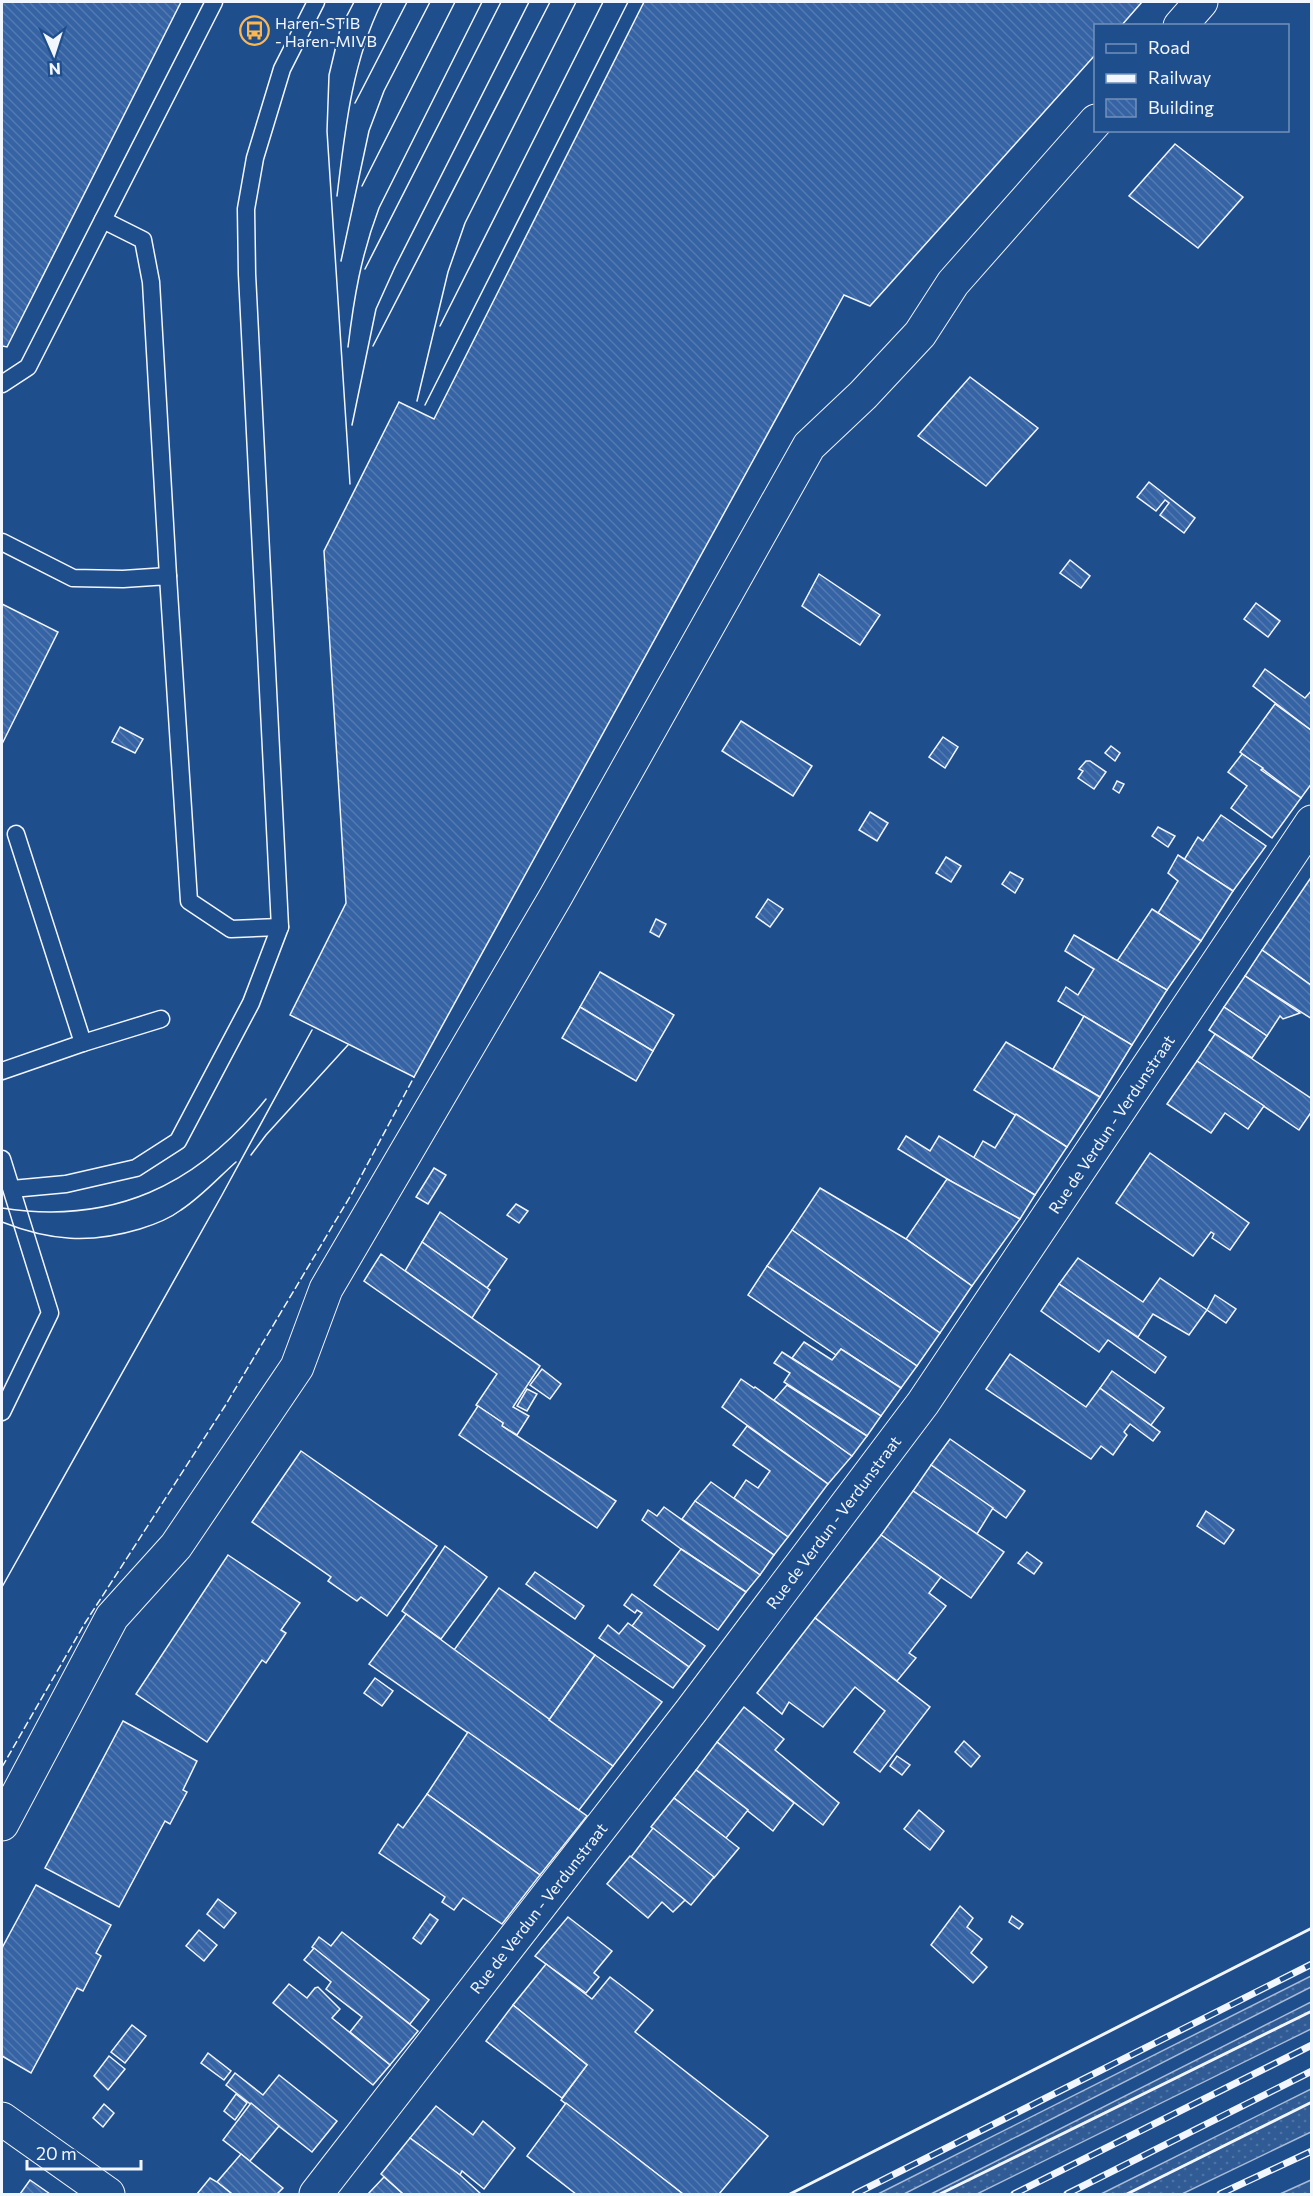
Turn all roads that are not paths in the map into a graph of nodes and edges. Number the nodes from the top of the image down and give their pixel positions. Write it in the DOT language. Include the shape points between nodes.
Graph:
graph roads {
  1 [pos="214,2"];
  2 [pos="316,2"];
  3 [pos="1201,2"];
  4 [pos="1182,24"];
  5 [pos="1094,122"];
  6 [pos="103,220"];
  7 [pos="2,384"];
  8 [pos="2,542"];
  9 [pos="168,576"];
  10 [pos="1311,822"];
  11 [pos="16,834"];
  12 [pos="280,927"];
  13 [pos="161,1019"];
  14 [pos="82,1044"];
  15 [pos="2,1071"];
  16 [pos="2,1160"];
  17 [pos="12,1189"];
  18 [pos="2,1412"];
  19 [pos="2,1824"];
  20 [pos="2,2119"];
  21 [pos="108,2194"];
  22 [pos="316,2194"];
  1 -- 6 [label="lane"];
  2 -- 12 [label="lane" via="282,69 255,158 246,209"];
  3 -- 4 [label="street"];
  5 -- 19 [label="street" via="952,284 921,334 809,446 556,896 326,1289 297,1367 176,1546 112,1617"];
  6 -- 7 [label="lane" via="28,367"];
  6 -- 9 [label="lane" via="143,240 151,282"];
  8 -- 9 [label="lane" via="73,578"];
  9 -- 12 [label="lane" via="189,901 231,929"];
  10 -- 22 [label="street, Rue de Verdun - Verdunstraat" via="923,1403 691,1711"];
  11 -- 14 [label="lane"];
  12 -- 17 [label="lane" via="251,1004 178,1141 136,1168 66,1184"];
  13 -- 14 [label="lane"];
  14 -- 15 [label="lane"];
  16 -- 17 [label="lane"];
  17 -- 18 [label="lane" via="50,1313"];
  20 -- 21 [label="street"];
}
